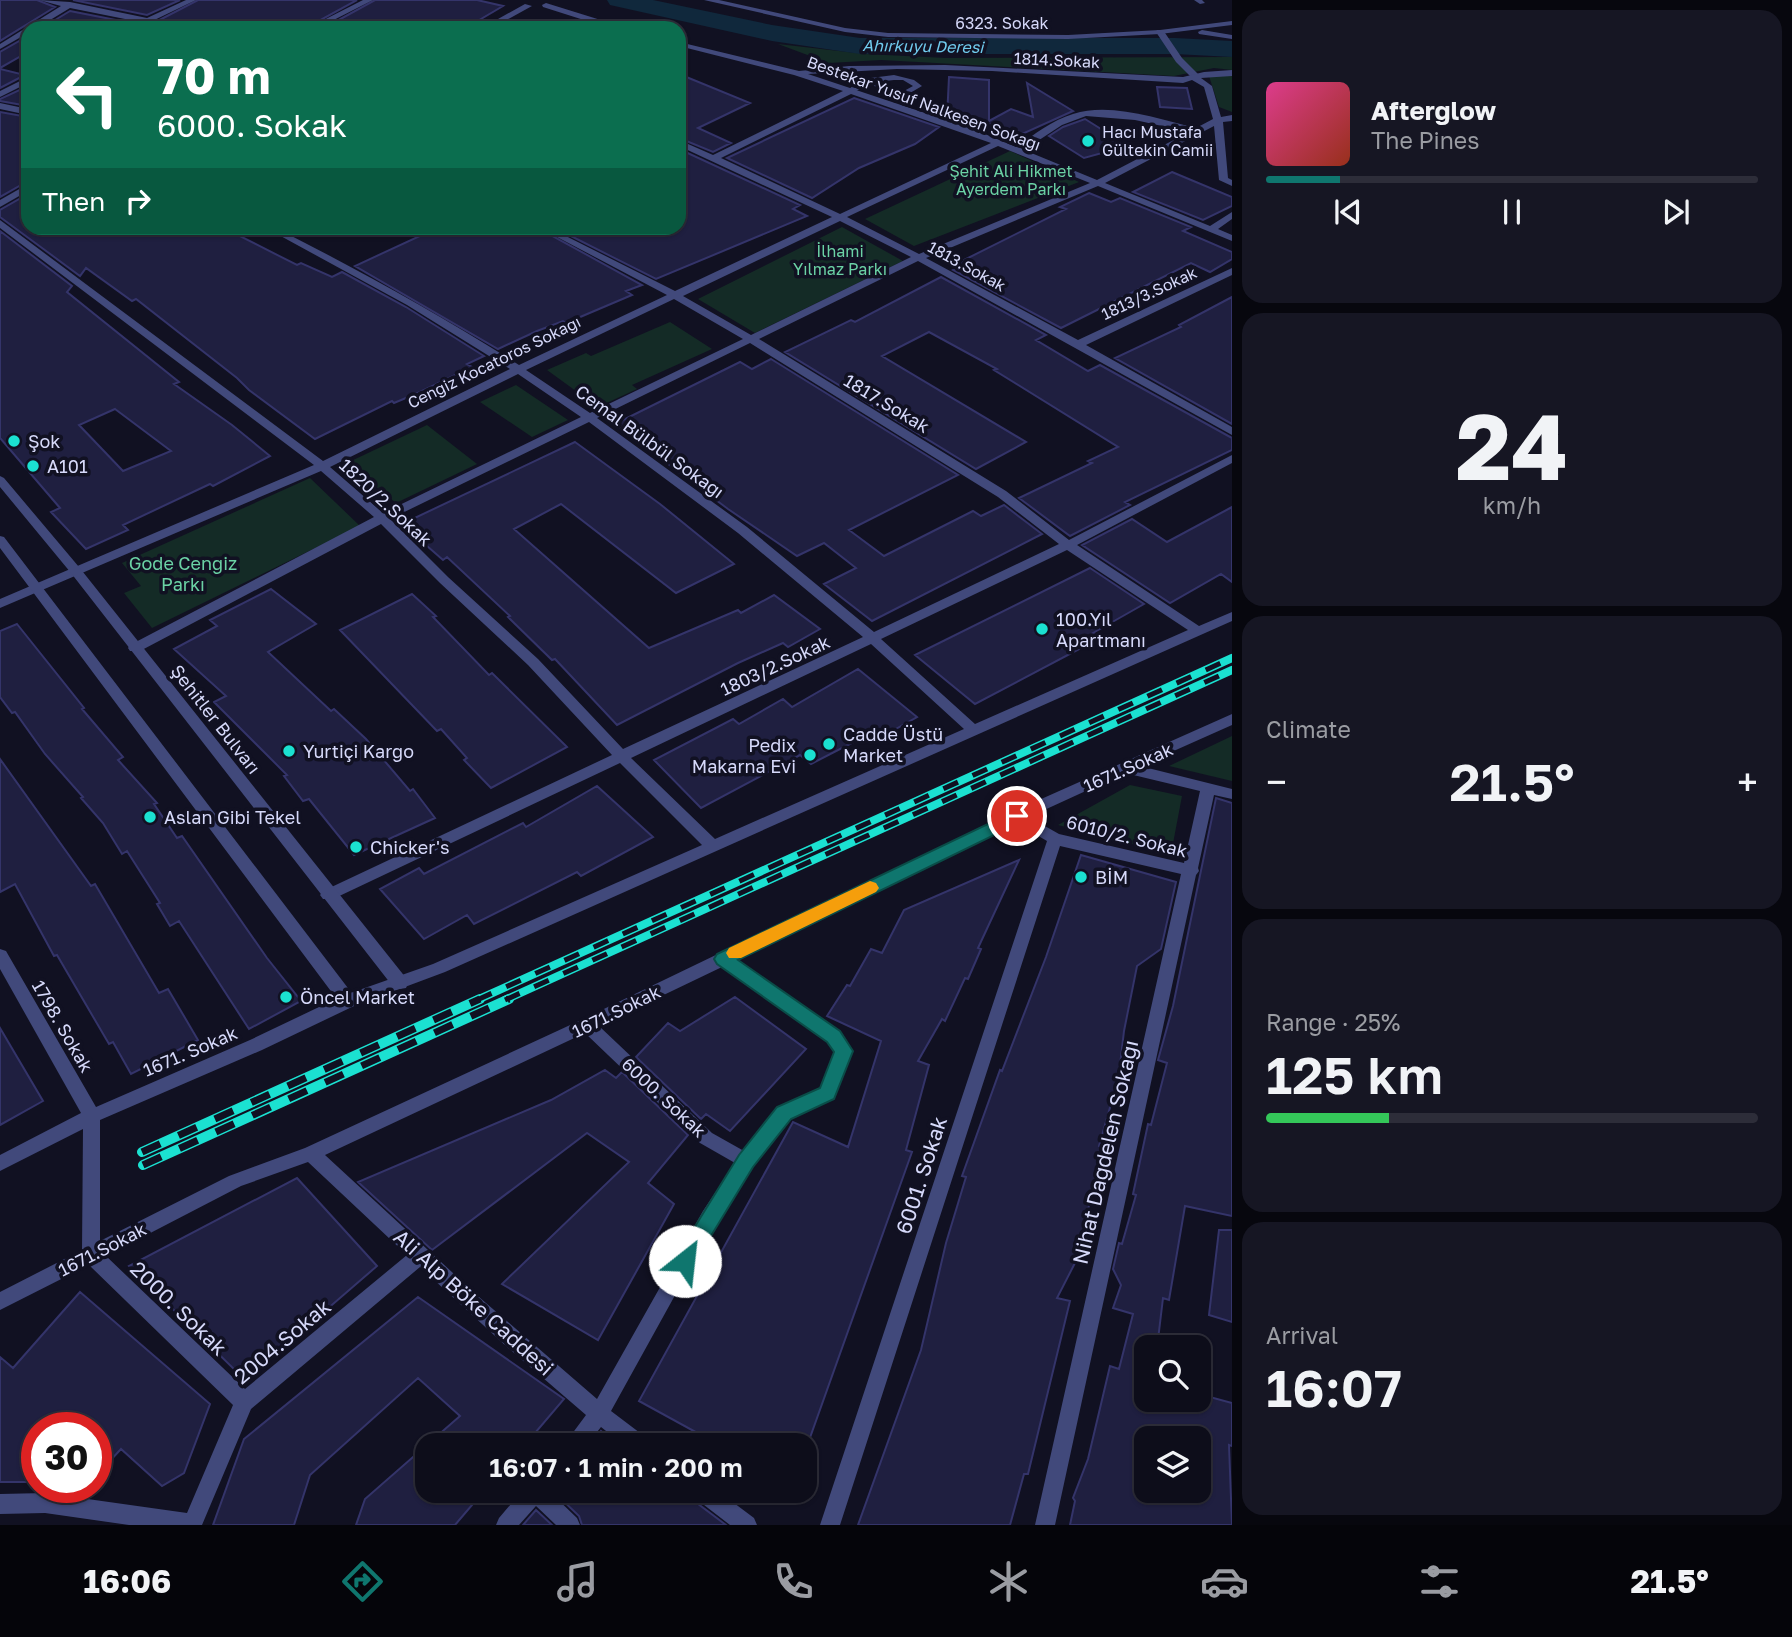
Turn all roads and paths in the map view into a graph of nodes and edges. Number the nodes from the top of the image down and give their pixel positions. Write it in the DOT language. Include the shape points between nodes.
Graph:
graph roads {
  1 [pos="43,0"];
  2 [pos="192,0"];
  3 [pos="369,0"];
  4 [pos="708,0"];
  5 [pos="73,2"];
  6 [pos="522,2"];
  7 [pos="548,3"];
  8 [pos="774,13"];
  9 [pos="1232,15"];
  10 [pos="42,21"];
  11 [pos="148,21"];
  12 [pos="326,21"];
  13 [pos="496,21"];
  14 [pos="598,21"];
  15 [pos="1232,23"];
  16 [pos="1183,29"];
  17 [pos="1160,32"];
  18 [pos="21,34"];
  19 [pos="1232,37"];
  20 [pos="686,46"];
  21 [pos="0,47"];
  22 [pos="694,48"];
  23 [pos="686,53"];
  24 [pos="797,73"];
  25 [pos="1232,73"];
  26 [pos="1194,77"];
  27 [pos="866,81"];
  28 [pos="21,84"];
  29 [pos="850,91"];
  30 [pos="0,94"];
  31 [pos="0,106"];
  32 [pos="21,110"];
  33 [pos="1232,118"];
  34 [pos="1218,120"];
  35 [pos="1198,131"];
  36 [pos="999,142"];
  37 [pos="686,146"];
  38 [pos="1017,150"];
  39 [pos="715,158"];
  40 [pos="1098,183"];
  41 [pos="1232,183"];
  42 [pos="21,191"];
  43 [pos="0,204"];
  44 [pos="1232,215"];
  45 [pos="842,216"];
  46 [pos="0,223"];
  47 [pos="1212,229"];
  48 [pos="284,235"];
  49 [pos="558,235"];
  50 [pos="1232,238"];
  51 [pos="919,257"];
  52 [pos="1232,271"];
  53 [pos="676,296"];
  54 [pos="753,340"];
  55 [pos="1079,344"];
  56 [pos="517,370"];
  57 [pos="589,418"];
  58 [pos="1232,432"];
  59 [pos="1232,458"];
  60 [pos="322,466"];
  61 [pos="0,480"];
  62 [pos="382,518"];
  63 [pos="0,540"];
  64 [pos="1068,545"];
  65 [pos="75,570"];
  66 [pos="36,587"];
  67 [pos="0,604"];
  68 [pos="1232,616"];
  69 [pos="1198,631"];
  70 [pos="873,638"];
  71 [pos="135,648"];
  72 [pos="1232,719"];
  73 [pos="975,732"];
  74 [pos="622,757"];
  75 [pos="1125,768"];
  76 [pos="1208,788"];
  77 [pos="1232,794"];
  78 [pos="1017,816"];
  79 [pos="1055,839"];
  80 [pos="713,847"];
  81 [pos="1192,871"];
  82 [pos="328,895"];
  83 [pos="0,955"];
  84 [pos="723,959"];
  85 [pos="400,983"];
  86 [pos="348,1001"];
  87 [pos="587,1025"];
  88 [pos="92,1116"];
  89 [pos="311,1153"];
  90 [pos="746,1161"];
  91 [pos="0,1163"];
  92 [pos="91,1254"];
  93 [pos="420,1256"];
  94 [pos="0,1301"];
  95 [pos="244,1402"];
  96 [pos="599,1414"];
  97 [pos="584,1433"];
  98 [pos="624,1433"];
  99 [pos="525,1503"];
  100 [pos="547,1503"];
  101 [pos="718,1503"];
  102 [pos="0,1504"];
  103 [pos="192,1525"];
  104 [pos="506,1525"];
  105 [pos="570,1525"];
  106 [pos="747,1525"];
  107 [pos="830,1525"];
  108 [pos="1045,1525"];
  1 -- 5 [label="street"];
  2 -- 11 [label="street"];
  3 -- 12 [label="street"];
  4 -- 8 [label="street"];
  5 -- 10 [label="street"];
  5 -- 11 [label="street"];
  6 -- 7 [label="street"];
  6 -- 13 [label="street"];
  7 -- 14 [label="street"];
  8 -- 9 [label="street" via="890,26 1076,30 1137,28"];
  8 -- 17 [label="street, 6323. Sokak" via="888,35 1068,37"];
  15 -- 16 [label="street, 6323. Sokak"];
  16 -- 17 [label="street, 6323. Sokak"];
  16 -- 19 [label="street"];
  17 -- 26 [label="street"];
  18 -- 21 [label="street"];
  20 -- 22 [label="street, Bestekar Yusuf Nalkesen Sokağı"];
  22 -- 23 [label="street"];
  22 -- 24 [label="street, Bestekar Yusuf Nalkesen Sokağı"];
  24 -- 26 [label="street, 1814.Sokak" via="915,66"];
  24 -- 29 [label="street, Bestekar Yusuf Nalkesen Sokağı"];
  25 -- 26 [label="street, 1814.Sokak"];
  26 -- 34 [label="street" via="1208,86"];
  27 -- 27 [label="lane" via="903,79 918,86 905,94"];
  27 -- 29 [label="lane"];
  28 -- 30 [label="street"];
  29 -- 36 [label="street, Bestekar Yusuf Nalkesen Sokağı"];
  29 -- 39 [label="street"];
  31 -- 32 [label="street"];
  33 -- 34 [label="street"];
  34 -- 35 [label="street"];
  34 -- 41 [label="street" via="1224,180"];
  35 -- 38 [label="street" via="1140,118 1075,116"];
  35 -- 40 [label="street"];
  36 -- 38 [label="street, Bestekar Yusuf Nalkesen Sokağı"];
  36 -- 45 [label="street, Cengiz Kocatoros Sokağı"];
  37 -- 39 [label="street, 1813.Sokak"];
  38 -- 40 [label="street, Bestekar Yusuf Nalkesen Sokağı"];
  39 -- 45 [label="street, 1813.Sokak"];
  40 -- 47 [label="street, Bestekar Yusuf Nalkesen Sokağı"];
  40 -- 51 [label="street"];
  42 -- 43 [label="street"];
  44 -- 47 [label="street"];
  45 -- 51 [label="street, 1813.Sokak"];
  45 -- 53 [label="street, Cengiz Kocatoros Sokağı"];
  46 -- 60 [label="street, 1820/2.Sokak"];
  47 -- 50 [label="street, Bestekar Yusuf Nalkesen Sokağı"];
  48 -- 56 [label="street, Cemal Bülbül Sokağı" via="348,266"];
  49 -- 53 [label="street, 1817.Sokak"];
  51 -- 54 [label="street"];
  51 -- 55 [label="street, 1813.Sokak"];
  52 -- 55 [label="street, 1813/3.Sokak"];
  53 -- 54 [label="street, 1817.Sokak"];
  53 -- 56 [label="street, Cengiz Kocatoros Sokağı"];
  54 -- 57 [label="street"];
  54 -- 64 [label="street, 1817.Sokak" via="1002,494"];
  55 -- 58 [label="street, 1813.Sokak"];
  56 -- 57 [label="street, Cemal Bülbül Sokağı"];
  56 -- 60 [label="street, Cengiz Kocatoros Sokağı"];
  57 -- 62 [label="street"];
  57 -- 70 [label="street, Cemal Bülbül Sokağı" via="661,468"];
  59 -- 64 [label="street, 1803/2.Sokak"];
  60 -- 62 [label="street, 1820/2.Sokak"];
  60 -- 65 [label="street, Cengiz Kocatoros Sokağı"];
  61 -- 65 [label="street, Şehitler Bulvarı"];
  62 -- 71 [label="street"];
  62 -- 74 [label="street, 1820/2.Sokak" via="533,662"];
  63 -- 66 [label="street"];
  64 -- 69 [label="street, 1817.Sokak"];
  64 -- 70 [label="street, 1803/2.Sokak"];
  65 -- 66 [label="street, Cengiz Kocatoros Sokağı"];
  65 -- 71 [label="street, Şehitler Bulvarı"];
  66 -- 67 [label="street, Cengiz Kocatoros Sokağı"];
  66 -- 86 [label="street"];
  68 -- 69 [label="street"];
  69 -- 73 [label="street"];
  70 -- 73 [label="street, Cemal Bülbül Sokağı"];
  70 -- 74 [label="street, 1803/2.Sokak"];
  71 -- 82 [label="street, Şehitler Bulvarı"];
  72 -- 75 [label="street, 1671.Sokak"];
  73 -- 80 [label="street"];
  74 -- 80 [label="street, 1820/2.Sokak"];
  74 -- 82 [label="street, 1803/2.Sokak"];
  75 -- 76 [label="street"];
  75 -- 78 [label="street, 1671.Sokak"];
  76 -- 77 [label="street"];
  76 -- 81 [label="street, Nihat Dağdelen Sokağı"];
  78 -- 79 [label="street, 6010/2. Sokak"];
  78 -- 84 [label="street, 1671.Sokak"];
  79 -- 81 [label="street, 6010/2. Sokak"];
  79 -- 107 [label="street, 6001. Sokak"];
  80 -- 85 [label="street"];
  81 -- 108 [label="street, Nihat Dağdelen Sokağı"];
  82 -- 85 [label="street, Şehitler Bulvarı"];
  83 -- 88 [label="street, 1798. Sokak"];
  84 -- 87 [label="street, 1671.Sokak"];
  84 -- 90 [label="street" via="834,1036 844,1051 827,1094 784,1113"];
  85 -- 86 [label="street, 1671. Sokak"];
  86 -- 88 [label="street, 1671. Sokak"];
  87 -- 89 [label="street, 1671.Sokak"];
  87 -- 90 [label="street, 6000. Sokak" via="696,1130"];
  88 -- 91 [label="street, 1671. Sokak"];
  88 -- 92 [label="street"];
  89 -- 92 [label="street, 1671.Sokak" via="235,1181"];
  89 -- 93 [label="street, Ali Alp Böke Caddesi"];
  90 -- 96 [label="street" via="709,1217"];
  92 -- 94 [label="street, 1671.Sokak"];
  92 -- 95 [label="street, 2000. Sokak"];
  93 -- 95 [label="street, 2004.Sokak"];
  93 -- 96 [label="street, Ali Alp Böke Caddesi"];
  95 -- 103 [label="street, 2004.Sokak"];
  96 -- 97 [label="street"];
  96 -- 98 [label="street, Ali Alp Böke Caddesi"];
  99 -- 104 [label="street"];
  100 -- 105 [label="street"];
  101 -- 106 [label="street"];
  102 -- 103 [label="street" via="45,1503"];
}
